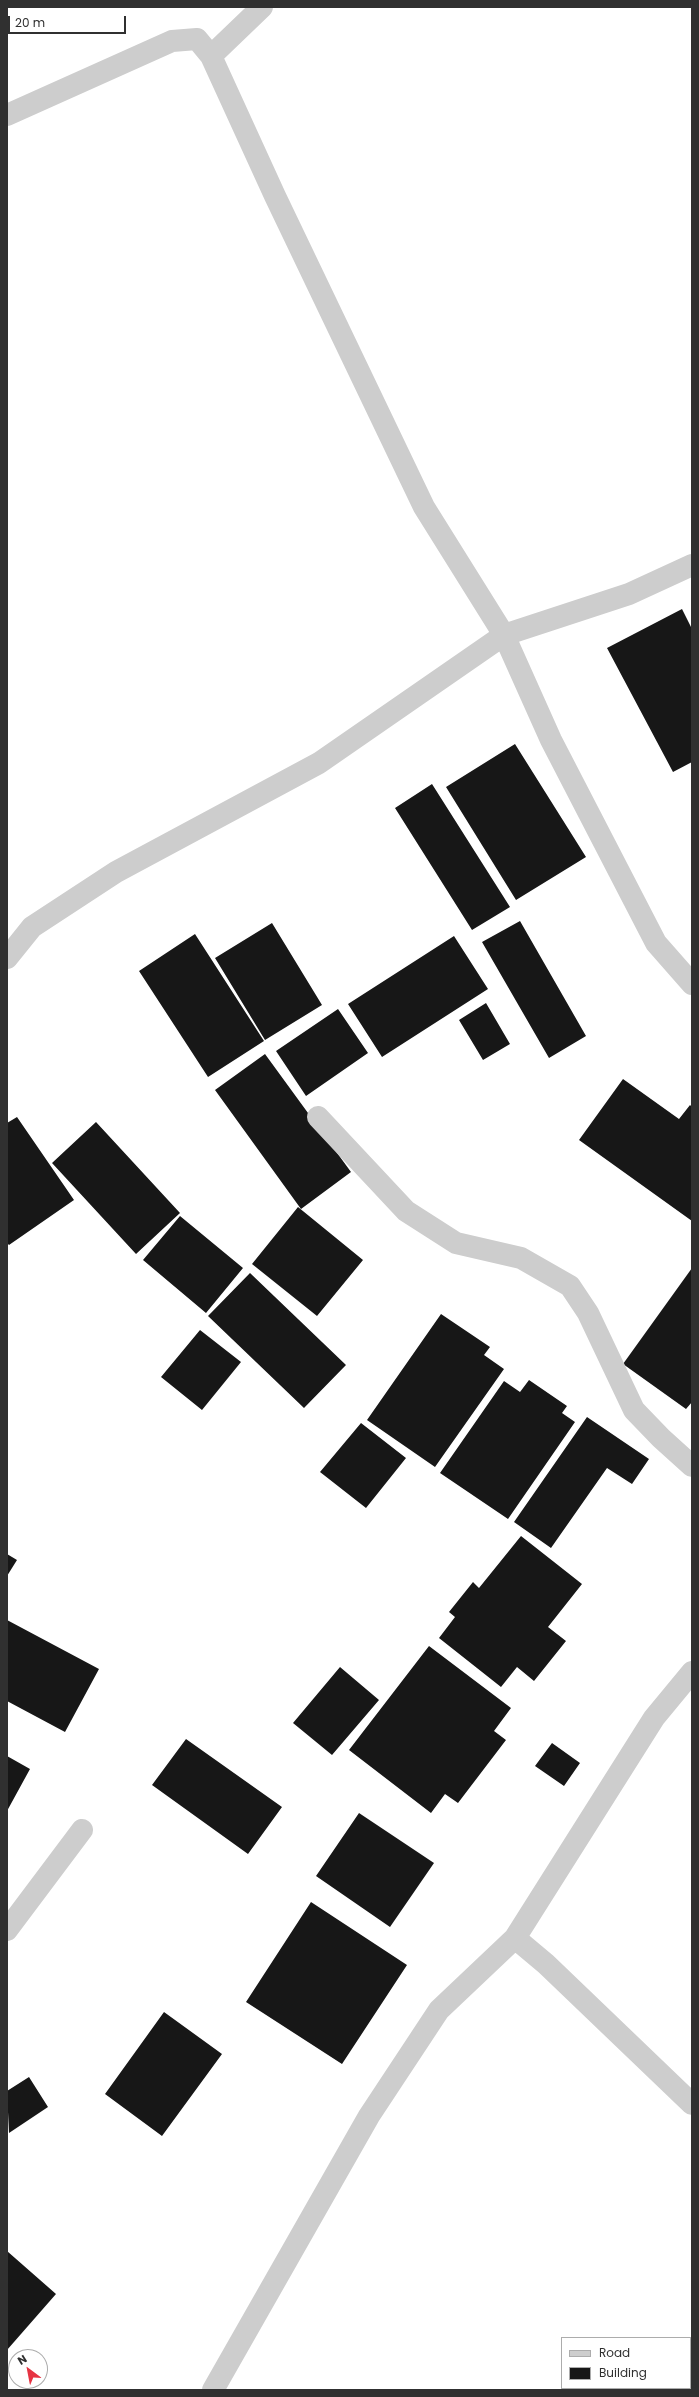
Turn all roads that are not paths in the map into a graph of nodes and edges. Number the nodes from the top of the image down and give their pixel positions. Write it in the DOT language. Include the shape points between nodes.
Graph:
graph roads {
  1 [pos="262,7"];
  2 [pos="211,56"];
  3 [pos="7,115"];
  4 [pos="692,565"];
  5 [pos="504,635"];
  6 [pos="7,958"];
  7 [pos="692,984"];
  8 [pos="318,1117"];
  9 [pos="692,1466"];
  10 [pos="692,1672"];
  11 [pos="82,1830"];
  12 [pos="7,1930"];
  13 [pos="515,1938"];
  14 [pos="692,2104"];
  15 [pos="213,2390"];
  1 -- 2 [label="street"];
  2 -- 3 [label="street" via="197,39 172,41"];
  2 -- 5 [label="street" via="424,508"];
  4 -- 5 [label="street" via="629,594"];
  5 -- 6 [label="street" via="320,763 116,872 32,926"];
  5 -- 7 [label="street" via="551,740 656,943"];
  8 -- 9 [label="street" via="406,1211 456,1243 521,1258 570,1286 588,1313 634,1410 660,1438"];
  10 -- 13 [label="street" via="650,1724"];
  11 -- 12 [label="street"];
  13 -- 14 [label="street" via="546,1964"];
  13 -- 15 [label="street" via="439,2010 369,2116"];
}
